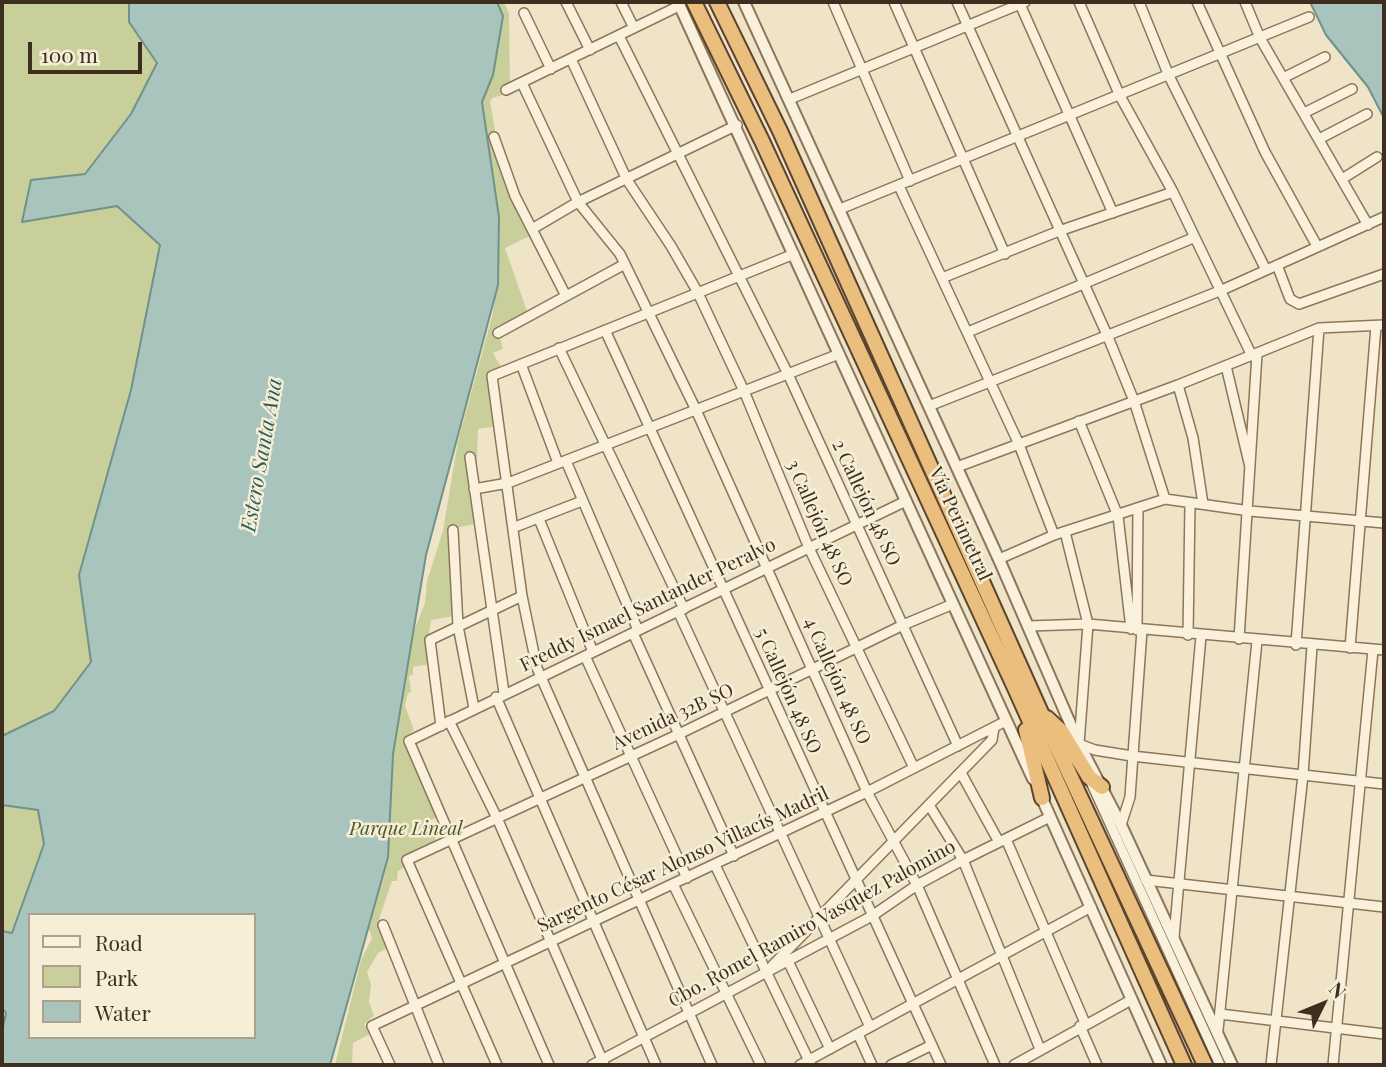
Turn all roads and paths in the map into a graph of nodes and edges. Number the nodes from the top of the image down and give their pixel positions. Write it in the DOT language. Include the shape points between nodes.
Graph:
graph roads {
  1 [pos="566,2"];
  2 [pos="621,2"];
  3 [pos="717,2"];
  4 [pos="744,2"];
  5 [pos="833,2"];
  6 [pos="894,2"];
  7 [pos="957,2"];
  8 [pos="1079,2"];
  9 [pos="1139,2"];
  10 [pos="1197,2"];
  11 [pos="1245,2"];
  12 [pos="683,3"];
  13 [pos="1021,3"];
  14 [pos="524,13"];
  15 [pos="1309,17"];
  16 [pos="968,25"];
  17 [pos="634,28"];
  18 [pos="619,36"];
  19 [pos="1261,38"];
  20 [pos="915,48"];
  21 [pos="590,50"];
  22 [pos="1219,55"];
  23 [pos="1325,57"];
  24 [pos="571,59"];
  25 [pos="862,68"];
  26 [pos="551,69"];
  27 [pos="1169,76"];
  28 [pos="1283,78"];
  29 [pos="522,83"];
  30 [pos="1352,89"];
  31 [pos="506,90"];
  32 [pos="1120,96"];
  33 [pos="790,99"];
  34 [pos="1304,113"];
  35 [pos="1367,114"];
  36 [pos="1070,116"];
  37 [pos="737,125"];
  38 [pos="780,131"];
  39 [pos="494,137"];
  40 [pos="1018,137"];
  41 [pos="1319,139"];
  42 [pos="762,141"];
  43 [pos="678,155"];
  44 [pos="1377,158"];
  45 [pos="963,160"];
  46 [pos="1342,179"];
  47 [pos="627,180"];
  48 [pos="910,181"];
  49 [pos="899,186"];
  50 [pos="1173,192"];
  51 [pos="578,202"];
  52 [pos="840,209"];
  53 [pos="1113,213"];
  54 [pos="1384,217"];
  55 [pos="1368,225"];
  56 [pos="532,229"];
  57 [pos="1059,231"];
  58 [pos="1194,238"];
  59 [pos="1317,246"];
  60 [pos="794,254"];
  61 [pos="1004,254"];
  62 [pos="625,264"];
  63 [pos="1277,265"];
  64 [pos="1266,270"];
  65 [pos="1384,274"];
  66 [pos="739,276"];
  67 [pos="942,278"];
  68 [pos="1085,284"];
  69 [pos="1222,290"];
  70 [pos="697,291"];
  71 [pos="566,296"];
  72 [pos="649,311"];
  73 [pos="1380,326"];
  74 [pos="1319,328"];
  75 [pos="605,330"];
  76 [pos="968,332"];
  77 [pos="498,333"];
  78 [pos="1108,337"];
  79 [pos="559,348"];
  80 [pos="839,354"];
  81 [pos="1255,355"];
  82 [pos="522,364"];
  83 [pos="1226,366"];
  84 [pos="789,374"];
  85 [pos="990,380"];
  86 [pos="1178,385"];
  87 [pos="744,391"];
  88 [pos="1134,401"];
  89 [pos="929,406"];
  90 [pos="696,410"];
  91 [pos="1079,421"];
  92 [pos="649,428"];
  93 [pos="1018,442"];
  94 [pos="607,444"];
  95 [pos="470,457"];
  96 [pos="562,462"];
  97 [pos="957,467"];
  98 [pos="1252,474"];
  99 [pos="508,483"];
  100 [pos="474,489"];
  101 [pos="1165,499"];
  102 [pos="582,501"];
  103 [pos="906,501"];
  104 [pos="1190,503"];
  105 [pos="1203,505"];
  106 [pos="1138,509"];
  107 [pos="1250,511"];
  108 [pos="1118,516"];
  109 [pos="1304,516"];
  110 [pos="539,519"];
  111 [pos="1362,521"];
  112 [pos="1384,523"];
  113 [pos="856,525"];
  114 [pos="514,527"];
  115 [pos="453,530"];
  116 [pos="1065,532"];
  117 [pos="1054,535"];
  118 [pos="809,548"];
  119 [pos="999,559"];
  120 [pos="767,568"];
  121 [pos="723,590"];
  122 [pos="522,596"];
  123 [pos="953,604"];
  124 [pos="681,610"];
  125 [pos="490,611"];
  126 [pos="1087,624"];
  127 [pos="903,625"];
  128 [pos="458,626"];
  129 [pos="1029,626"];
  130 [pos="1136,630"];
  131 [pos="636,631"];
  132 [pos="1188,635"];
  133 [pos="1201,636"];
  134 [pos="1239,639"];
  135 [pos="1257,641"];
  136 [pos="1296,645"];
  137 [pos="1312,646"];
  138 [pos="1350,648"];
  139 [pos="857,649"];
  140 [pos="1373,650"];
  141 [pos="1384,650"];
  142 [pos="589,654"];
  143 [pos="814,670"];
  144 [pos="540,677"];
  145 [pos="1015,688"];
  146 [pos="769,691"];
  147 [pos="500,695"];
  148 [pos="474,708"];
  149 [pos="724,712"];
  150 [pos="1042,715"];
  151 [pos="1006,721"];
  152 [pos="445,723"];
  153 [pos="994,727"];
  154 [pos="679,734"];
  155 [pos="1079,744"];
  156 [pos="958,746"];
  157 [pos="632,756"];
  158 [pos="1132,756"];
  159 [pos="1188,762"];
  160 [pos="914,768"];
  161 [pos="1245,768"];
  162 [pos="961,773"];
  163 [pos="1303,775"];
  164 [pos="1089,777"];
  165 [pos="585,778"];
  166 [pos="1360,781"];
  167 [pos="1384,783"];
  168 [pos="1102,787"];
  169 [pos="867,792"];
  170 [pos="541,798"];
  171 [pos="1042,798"];
  172 [pos="929,805"];
  173 [pos="824,813"];
  174 [pos="1051,817"];
  175 [pos="497,818"];
  176 [pos="1121,825"];
  177 [pos="778,835"];
  178 [pos="449,840"];
  179 [pos="1002,841"];
  180 [pos="892,842"];
  181 [pos="734,856"];
  182 [pos="963,860"];
  183 [pos="715,865"];
  184 [pos="687,878"];
  185 [pos="1146,880"];
  186 [pos="857,881"];
  187 [pos="673,884"];
  188 [pos="1177,884"];
  189 [pos="917,885"];
  190 [pos="1232,890"];
  191 [pos="1289,895"];
  192 [pos="640,900"];
  193 [pos="1348,903"];
  194 [pos="1091,907"];
  195 [pos="1384,907"];
  196 [pos="872,916"];
  197 [pos="819,918"];
  198 [pos="595,922"];
  199 [pos="383,925"];
  200 [pos="1045,932"];
  201 [pos="828,939"];
  202 [pos="1173,939"];
  203 [pos="551,942"];
  204 [pos="1001,956"];
  205 [pos="788,961"];
  206 [pos="506,963"];
  207 [pos="765,973"];
  208 [pos="959,979"];
  209 [pos="461,985"];
  210 [pos="726,994"];
  211 [pos="1131,1000"];
  212 [pos="914,1003"];
  213 [pos="415,1006"];
  214 [pos="689,1014"];
  215 [pos="1220,1014"];
  216 [pos="1275,1018"];
  217 [pos="1082,1025"];
  218 [pos="870,1027"];
  219 [pos="1335,1028"];
  220 [pos="1218,1030"];
  221 [pos="858,1034"];
  222 [pos="1384,1034"];
  223 [pos="643,1038"];
  224 [pos="932,1045"];
  225 [pos="830,1049"];
  226 [pos="1040,1049"];
  227 [pos="1029,1055"];
  228 [pos="603,1063"];
  229 [pos="807,1064"];
  230 [pos="390,1065"];
  231 [pos="439,1065"];
  232 [pos="497,1065"];
  233 [pos="549,1065"];
  234 [pos="592,1065"];
  235 [pos="656,1065"];
  236 [pos="712,1065"];
  237 [pos="761,1065"];
  238 [pos="872,1065"];
  239 [pos="891,1065"];
  240 [pos="941,1065"];
  241 [pos="995,1065"];
  242 [pos="1014,1065"];
  243 [pos="1034,1065"];
  244 [pos="1097,1065"];
  245 [pos="1161,1065"];
  246 [pos="1184,1065"];
  247 [pos="1205,1065"];
  248 [pos="1220,1065"];
  249 [pos="1232,1065"];
  250 [pos="1271,1065"];
  251 [pos="1333,1065"];
  1 -- 21 [label="street"];
  2 -- 17 [label="street"];
  3 -- 38 [label="highway, Vía Perimetral"];
  4 -- 33 [label="street, Vía Perimetral"];
  5 -- 25 [label="street"];
  6 -- 20 [label="street"];
  7 -- 16 [label="street"];
  8 -- 32 [label="street"];
  9 -- 27 [label="street"];
  10 -- 22 [label="street"];
  11 -- 19 [label="street"];
  12 -- 17 [label="street"];
  12 -- 37 [label="street, Vía Perimetral"];
  12 -- 42 [label="highway, Vía Perimetral"];
  13 -- 16 [label="street"];
  13 -- 36 [label="street"];
  14 -- 26 [label="street"];
  15 -- 19 [label="street"];
  16 -- 20 [label="street"];
  16 -- 40 [label="street"];
  17 -- 18 [label="street"];
  18 -- 21 [label="street"];
  18 -- 43 [label="street, 2 Callejón 48 SO"];
  19 -- 22 [label="street"];
  19 -- 28 [label="street"];
  20 -- 25 [label="street"];
  20 -- 45 [label="street"];
  21 -- 24 [label="street"];
  22 -- 27 [label="street"];
  22 -- 59 [label="street"];
  23 -- 28 [label="street"];
  24 -- 26 [label="street"];
  24 -- 47 [label="street, 3 Callejón 48 SO"];
  25 -- 33 [label="street"];
  25 -- 48 [label="street"];
  26 -- 29 [label="street"];
  27 -- 32 [label="street"];
  27 -- 64 [label="street"];
  28 -- 34 [label="street"];
  29 -- 31 [label="street"];
  29 -- 51 [label="street, 4 Callejón 48 SO"];
  30 -- 34 [label="street"];
  32 -- 36 [label="street"];
  32 -- 50 [label="street"];
  33 -- 52 [label="street, Vía Perimetral"];
  34 -- 41 [label="street"];
  35 -- 41 [label="street"];
  36 -- 40 [label="street"];
  36 -- 53 [label="street"];
  37 -- 43 [label="street"];
  37 -- 60 [label="street, Vía Perimetral"];
  38 -- 42 [label="highway"];
  38 -- 150 [label="highway, Vía Perimetral"];
  39 -- 56 [label="street"];
  40 -- 45 [label="street"];
  40 -- 57 [label="street"];
  41 -- 46 [label="street"];
  42 -- 145 [label="highway, Vía Perimetral"];
  43 -- 47 [label="street"];
  43 -- 66 [label="street, 2 Callejón 48 SO"];
  44 -- 46 [label="street"];
  45 -- 48 [label="street"];
  45 -- 61 [label="street"];
  46 -- 55 [label="street"];
  47 -- 51 [label="street"];
  47 -- 70 [label="street, 3 Callejón 48 SO"];
  48 -- 49 [label="street"];
  49 -- 52 [label="street"];
  49 -- 67 [label="street"];
  50 -- 53 [label="street"];
  50 -- 58 [label="street"];
  51 -- 56 [label="street"];
  51 -- 62 [label="street, 4 Callejón 48 SO"];
  52 -- 89 [label="street, Vía Perimetral"];
  53 -- 57 [label="street"];
  54 -- 55 [label="street"];
  55 -- 59 [label="street"];
  56 -- 71 [label="street"];
  57 -- 61 [label="street"];
  57 -- 68 [label="street"];
  58 -- 68 [label="street"];
  58 -- 69 [label="street"];
  59 -- 63 [label="street"];
  60 -- 66 [label="street"];
  60 -- 80 [label="street, Vía Perimetral"];
  61 -- 67 [label="street"];
  62 -- 71 [label="street"];
  62 -- 72 [label="street, 4 Callejón 48 SO"];
  63 -- 64 [label="street"];
  63 -- 65 [label="street" via="1290,299 1299,304"];
  64 -- 69 [label="street"];
  66 -- 70 [label="street"];
  66 -- 84 [label="street, 2 Callejón 48 SO"];
  67 -- 76 [label="street"];
  68 -- 76 [label="street"];
  68 -- 78 [label="street"];
  69 -- 78 [label="street"];
  69 -- 81 [label="street"];
  70 -- 72 [label="street"];
  70 -- 87 [label="street, 3 Callejón 48 SO"];
  71 -- 77 [label="street"];
  72 -- 75 [label="street"];
  72 -- 90 [label="street, 4 Callejón 48 SO"];
  73 -- 74 [label="street"];
  73 -- 111 [label="street"];
  74 -- 81 [label="street"];
  74 -- 109 [label="street"];
  75 -- 79 [label="street"];
  75 -- 92 [label="street, 5 Callejón 48 SO"];
  76 -- 85 [label="street"];
  78 -- 85 [label="street"];
  78 -- 88 [label="street"];
  79 -- 82 [label="street"];
  79 -- 94 [label="street"];
  80 -- 84 [label="street"];
  80 -- 103 [label="street, Vía Perimetral"];
  81 -- 83 [label="street"];
  81 -- 98 [label="street"];
  82 -- 96 [label="street"];
  82 -- 99 [label="street" via="492,376"];
  83 -- 86 [label="street"];
  83 -- 98 [label="street"];
  84 -- 87 [label="street"];
  84 -- 113 [label="street, 2 Callejón 48 SO"];
  85 -- 89 [label="street"];
  85 -- 93 [label="street"];
  86 -- 88 [label="street"];
  86 -- 105 [label="street" via="1193,438"];
  87 -- 90 [label="street"];
  87 -- 118 [label="street, 3 Callejón 48 SO"];
  88 -- 91 [label="street"];
  88 -- 101 [label="street"];
  89 -- 97 [label="street, Vía Perimetral"];
  90 -- 92 [label="street"];
  90 -- 120 [label="street, 4 Callejón 48 SO"];
  91 -- 93 [label="street"];
  91 -- 108 [label="street"];
  92 -- 94 [label="street"];
  92 -- 121 [label="street, 5 Callejón 48 SO"];
  93 -- 97 [label="street"];
  93 -- 117 [label="street"];
  94 -- 96 [label="street"];
  94 -- 124 [label="street"];
  95 -- 100 [label="street"];
  96 -- 99 [label="street"];
  96 -- 102 [label="street"];
  97 -- 119 [label="street, Vía Perimetral"];
  98 -- 107 [label="street"];
  99 -- 100 [label="street"];
  99 -- 114 [label="street"];
  100 -- 125 [label="street"];
  101 -- 104 [label="street"];
  101 -- 106 [label="street"];
  102 -- 110 [label="street"];
  102 -- 131 [label="street"];
  103 -- 113 [label="street, Freddy Ismael Santander Peralvo"];
  103 -- 123 [label="street, Vía Perimetral"];
  104 -- 105 [label="street"];
  104 -- 132 [label="street"];
  105 -- 107 [label="street"];
  106 -- 108 [label="street"];
  106 -- 130 [label="street"];
  107 -- 109 [label="street"];
  107 -- 134 [label="street"];
  108 -- 116 [label="street"];
  108 -- 130 [label="street"];
  109 -- 111 [label="street"];
  109 -- 136 [label="street"];
  110 -- 114 [label="street"];
  110 -- 142 [label="street"];
  111 -- 112 [label="street"];
  111 -- 138 [label="street"];
  113 -- 118 [label="street, Freddy Ismael Santander Peralvo"];
  113 -- 127 [label="street, 2 Callejón 48 SO"];
  114 -- 122 [label="street"];
  115 -- 128 [label="street"];
  116 -- 117 [label="street"];
  116 -- 126 [label="street"];
  117 -- 119 [label="street"];
  118 -- 120 [label="street, Freddy Ismael Santander Peralvo"];
  118 -- 139 [label="street, 3 Callejón 48 SO"];
  119 -- 129 [label="street, Vía Perimetral"];
  120 -- 121 [label="street, Freddy Ismael Santander Peralvo"];
  120 -- 143 [label="street, 4 Callejón 48 SO"];
  121 -- 124 [label="street, Freddy Ismael Santander Peralvo"];
  121 -- 146 [label="street, 5 Callejón 48 SO"];
  122 -- 125 [label="street"];
  122 -- 144 [label="street"];
  123 -- 127 [label="street, Avenida 32B SO"];
  123 -- 151 [label="street, Vía Perimetral"];
  124 -- 131 [label="street, Freddy Ismael Santander Peralvo"];
  124 -- 149 [label="street"];
  125 -- 128 [label="street"];
  125 -- 147 [label="street"];
  126 -- 129 [label="street"];
  126 -- 130 [label="street"];
  126 -- 155 [label="street"];
  127 -- 139 [label="street, Avenida 32B SO"];
  127 -- 156 [label="street, 2 Callejón 48 SO"];
  128 -- 148 [label="street"];
  128 -- 152 [label="street" via="430,640"];
  129 -- 155 [label="street, Vía Perimetral"];
  130 -- 132 [label="street"];
  130 -- 158 [label="street"];
  131 -- 142 [label="street, Freddy Ismael Santander Peralvo"];
  131 -- 154 [label="street"];
  132 -- 133 [label="street"];
  133 -- 134 [label="street"];
  133 -- 159 [label="street"];
  134 -- 135 [label="street"];
  135 -- 136 [label="street"];
  135 -- 161 [label="street"];
  136 -- 137 [label="street"];
  137 -- 138 [label="street"];
  137 -- 163 [label="street"];
  138 -- 140 [label="street"];
  139 -- 143 [label="street, Avenida 32B SO"];
  139 -- 160 [label="street, 3 Callejón 48 SO"];
  140 -- 141 [label="street"];
  140 -- 166 [label="street"];
  142 -- 144 [label="street, Freddy Ismael Santander Peralvo"];
  142 -- 157 [label="street"];
  143 -- 146 [label="street, Avenida 32B SO"];
  143 -- 169 [label="street, 4 Callejón 48 SO"];
  144 -- 147 [label="street, Freddy Ismael Santander Peralvo"];
  144 -- 165 [label="street"];
  145 -- 171 [label="highway"];
  145 -- 246 [label="highway, Vía Perimetral"];
  146 -- 149 [label="street, Avenida 32B SO"];
  146 -- 173 [label="street, 5 Callejón 48 SO"];
  147 -- 148 [label="street, Freddy Ismael Santander Peralvo"];
  147 -- 170 [label="street"];
  148 -- 152 [label="street, Freddy Ismael Santander Peralvo"];
  149 -- 154 [label="street, Avenida 32B SO"];
  149 -- 177 [label="street"];
  150 -- 164 [label="highway" via="1061,731"];
  150 -- 247 [label="highway, Vía Perimetral"];
  151 -- 153 [label="street, Sargento César Alonso Villacís Madril"];
  151 -- 171 [label="street, Vía Perimetral"];
  152 -- 175 [label="street"];
  152 -- 178 [label="street, Freddy Ismael Santander Peralvo" via="412,739 409,745"];
  153 -- 156 [label="street, Sargento César Alonso Villacís Madril"];
  153 -- 162 [label="street" via="992,740"];
  154 -- 157 [label="street, Avenida 32B SO"];
  154 -- 181 [label="street"];
  155 -- 158 [label="street"];
  155 -- 168 [label="street, Vía Perimetral"];
  156 -- 160 [label="street, Sargento César Alonso Villacís Madril"];
  157 -- 165 [label="street, Avenida 32B SO"];
  157 -- 184 [label="street"];
  158 -- 159 [label="street"];
  158 -- 176 [label="street" via="1130,797"];
  159 -- 161 [label="street"];
  159 -- 188 [label="street"];
  160 -- 169 [label="street, Sargento César Alonso Villacís Madril"];
  161 -- 163 [label="street"];
  161 -- 190 [label="street"];
  162 -- 172 [label="street"];
  162 -- 179 [label="street"];
  163 -- 166 [label="street"];
  163 -- 191 [label="street"];
  164 -- 168 [label="highway"];
  164 -- 248 [label="street"];
  165 -- 170 [label="street, Avenida 32B SO"];
  165 -- 192 [label="street"];
  166 -- 167 [label="street"];
  166 -- 193 [label="street"];
  168 -- 176 [label="street, Vía Perimetral"];
  169 -- 173 [label="street, Sargento César Alonso Villacís Madril"];
  169 -- 180 [label="street, 4 Callejón 48 SO"];
  170 -- 175 [label="street, Avenida 32B SO"];
  170 -- 198 [label="street"];
  171 -- 174 [label="street, Vía Perimetral"];
  172 -- 180 [label="street"];
  172 -- 182 [label="street"];
  173 -- 177 [label="street, Sargento César Alonso Villacís Madril"];
  173 -- 186 [label="street, 5 Callejón 48 SO"];
  174 -- 179 [label="street, Cbo. Romel Ramiro Vasquez Palomino"];
  174 -- 194 [label="street, Vía Perimetral"];
  175 -- 178 [label="street, Avenida 32B SO"];
  175 -- 203 [label="street"];
  176 -- 185 [label="street, Vía Perimetral"];
  177 -- 181 [label="street, Sargento César Alonso Villacís Madril"];
  177 -- 197 [label="street"];
  178 -- 206 [label="street"];
  178 -- 209 [label="street, Avenida 32B SO" via="407,860"];
  179 -- 182 [label="street, Cbo. Romel Ramiro Vasquez Palomino"];
  179 -- 200 [label="street"];
  180 -- 186 [label="street"];
  180 -- 189 [label="street, 4 Callejón 48 SO"];
  181 -- 183 [label="street, Sargento César Alonso Villacís Madril"];
  182 -- 189 [label="street, Cbo. Romel Ramiro Vasquez Palomino"];
  182 -- 204 [label="street"];
  183 -- 184 [label="street, Sargento César Alonso Villacís Madril"];
  183 -- 207 [label="street"];
  184 -- 187 [label="street, Sargento César Alonso Villacís Madril"];
  185 -- 188 [label="street"];
  185 -- 202 [label="street, Vía Perimetral"];
  186 -- 196 [label="street, 5 Callejón 48 SO"];
  186 -- 197 [label="street"];
  187 -- 192 [label="street, Sargento César Alonso Villacís Madril"];
  187 -- 210 [label="street"];
  188 -- 190 [label="street"];
  188 -- 202 [label="street"];
  189 -- 196 [label="street, Cbo. Romel Ramiro Vasquez Palomino"];
  189 -- 208 [label="street, 4 Callejón 48 SO"];
  190 -- 191 [label="street"];
  190 -- 215 [label="street"];
  191 -- 193 [label="street"];
  191 -- 216 [label="street"];
  192 -- 198 [label="street, Sargento César Alonso Villacís Madril"];
  192 -- 214 [label="street"];
  193 -- 195 [label="street"];
  193 -- 219 [label="street"];
  194 -- 200 [label="street"];
  194 -- 211 [label="street, Vía Perimetral"];
  196 -- 201 [label="street, Cbo. Romel Ramiro Vasquez Palomino"];
  196 -- 212 [label="street, 5 Callejón 48 SO"];
  197 -- 201 [label="street"];
  197 -- 207 [label="street"];
  198 -- 203 [label="street, Sargento César Alonso Villacís Madril"];
  198 -- 223 [label="street"];
  199 -- 213 [label="street"];
  200 -- 204 [label="street"];
  200 -- 217 [label="street"];
  201 -- 205 [label="street, Cbo. Romel Ramiro Vasquez Palomino"];
  201 -- 218 [label="street"];
  202 -- 220 [label="street, Vía Perimetral"];
  203 -- 206 [label="street, Sargento César Alonso Villacís Madril"];
  203 -- 228 [label="street"];
  204 -- 208 [label="street"];
  204 -- 226 [label="street"];
  205 -- 207 [label="street, Cbo. Romel Ramiro Vasquez Palomino"];
  205 -- 225 [label="street"];
  206 -- 209 [label="street, Sargento César Alonso Villacís Madril"];
  206 -- 233 [label="street"];
  207 -- 210 [label="street, Cbo. Romel Ramiro Vasquez Palomino"];
  207 -- 229 [label="street"];
  208 -- 212 [label="street"];
  208 -- 241 [label="street, 4 Callejón 48 SO"];
  209 -- 213 [label="street, Sargento César Alonso Villacís Madril"];
  209 -- 232 [label="street"];
  210 -- 214 [label="street, Cbo. Romel Ramiro Vasquez Palomino"];
  210 -- 237 [label="street"];
  211 -- 217 [label="street"];
  211 -- 245 [label="street, Vía Perimetral"];
  212 -- 218 [label="street"];
  212 -- 224 [label="street, 5 Callejón 48 SO"];
  213 -- 230 [label="street, Sargento César Alonso Villacís Madril" via="372,1026"];
  213 -- 231 [label="street"];
  214 -- 223 [label="street, Cbo. Romel Ramiro Vasquez Palomino"];
  214 -- 236 [label="street"];
  215 -- 216 [label="street"];
  215 -- 220 [label="street"];
  216 -- 219 [label="street"];
  216 -- 250 [label="street"];
  217 -- 226 [label="street"];
  217 -- 244 [label="street"];
  218 -- 221 [label="street"];
  219 -- 222 [label="street"];
  219 -- 251 [label="street"];
  220 -- 249 [label="street, Vía Perimetral"];
  221 -- 225 [label="street"];
  221 -- 238 [label="street"];
  223 -- 228 [label="street, Cbo. Romel Ramiro Vasquez Palomino"];
  223 -- 235 [label="street"];
  224 -- 239 [label="street"];
  224 -- 240 [label="street, 5 Callejón 48 SO"];
  225 -- 229 [label="street"];
  226 -- 227 [label="street"];
  227 -- 242 [label="street"];
  227 -- 243 [label="street"];
  228 -- 234 [label="street, Cbo. Romel Ramiro Vasquez Palomino"];
}
